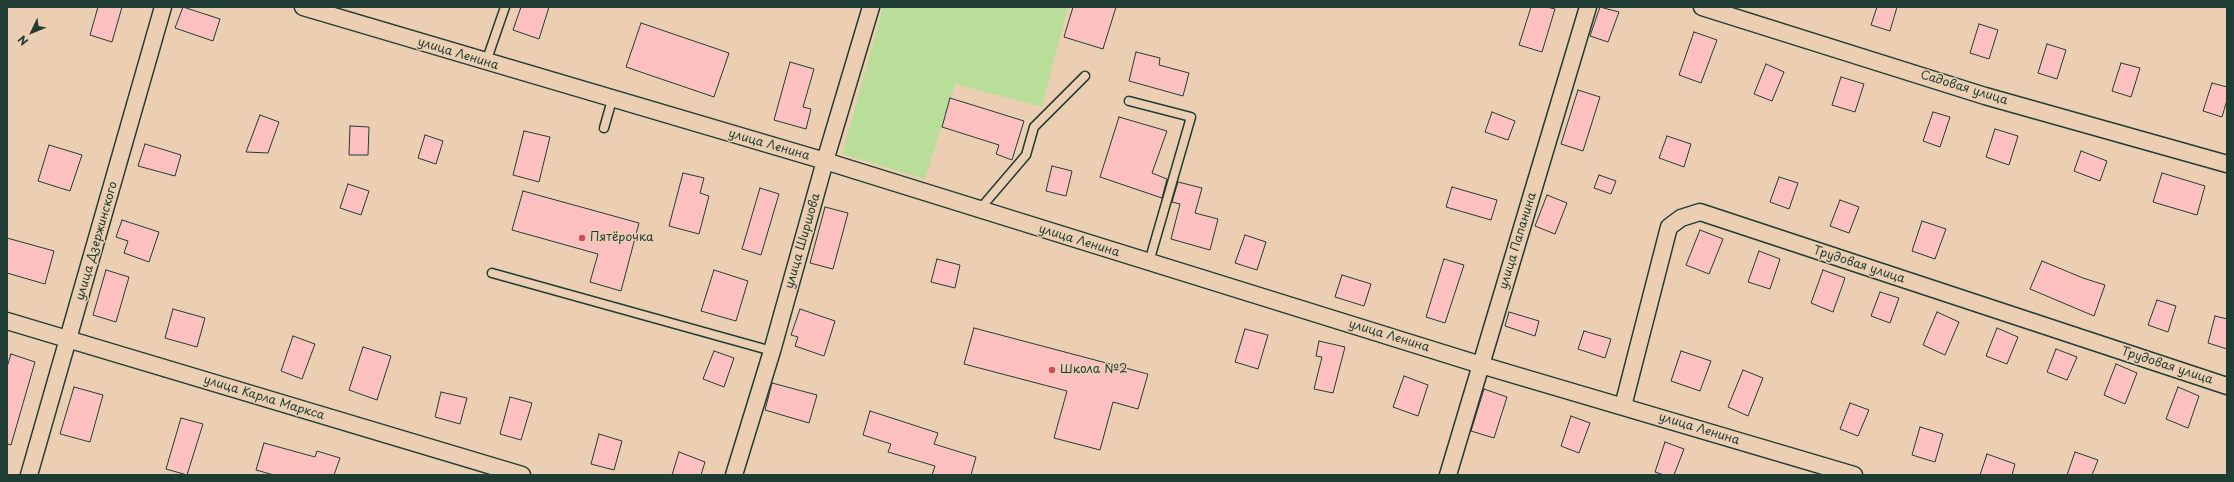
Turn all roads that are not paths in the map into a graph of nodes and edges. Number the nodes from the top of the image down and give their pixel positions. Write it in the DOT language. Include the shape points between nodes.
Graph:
graph roads {
  1 [pos="163,7"];
  2 [pos="303,7"];
  3 [pos="505,7"];
  4 [pos="871,7"];
  5 [pos="1588,7"];
  6 [pos="1702,7"];
  7 [pos="486,62"];
  8 [pos="1084,76"];
  9 [pos="612,100"];
  10 [pos="1129,101"];
  11 [pos="604,128"];
  12 [pos="825,161"];
  13 [pos="2227,164"];
  14 [pos="978,210"];
  15 [pos="1149,262"];
  16 [pos="492,273"];
  17 [pos="7,321"];
  18 [pos="68,339"];
  19 [pos="772,352"];
  20 [pos="1481,365"];
  21 [pos="2227,386"];
  22 [pos="1623,406"];
  23 [pos="29,475"];
  24 [pos="522,475"];
  25 [pos="734,475"];
  26 [pos="1448,475"];
  27 [pos="1854,475"];
  1 -- 18 [label="street, улица Дзержинского"];
  2 -- 7 [label="street, улица Ленина"];
  3 -- 7 [label="lane"];
  4 -- 12 [label="street, улица Ширшова"];
  5 -- 20 [label="street, улица Папанина"];
  6 -- 13 [label="street, Садовая улица" via="1985,96"];
  7 -- 9 [label="street, улица Ленина"];
  8 -- 14 [label="lane" via="1034,127 1026,155"];
  9 -- 11 [label="lane"];
  9 -- 12 [label="street, улица Ленина"];
  10 -- 15 [label="lane" via="1191,117"];
  12 -- 14 [label="street, улица Ленина"];
  12 -- 19 [label="street, улица Ширшова"];
  14 -- 15 [label="street, улица Ленина"];
  15 -- 20 [label="street, улица Ленина"];
  16 -- 19 [label="lane"];
  17 -- 18 [label="street, улица Карла Маркса"];
  18 -- 23 [label="street, улица Дзержинского"];
  18 -- 24 [label="street, улица Карла Маркса"];
  19 -- 25 [label="street, улица Ширшова"];
  20 -- 22 [label="street, улица Ленина"];
  20 -- 26 [label="street, улица Папанина"];
  21 -- 22 [label="street, Трудовая улица" via="1700,212 1681,218 1669,227"];
  22 -- 27 [label="street, улица Ленина"];
}
